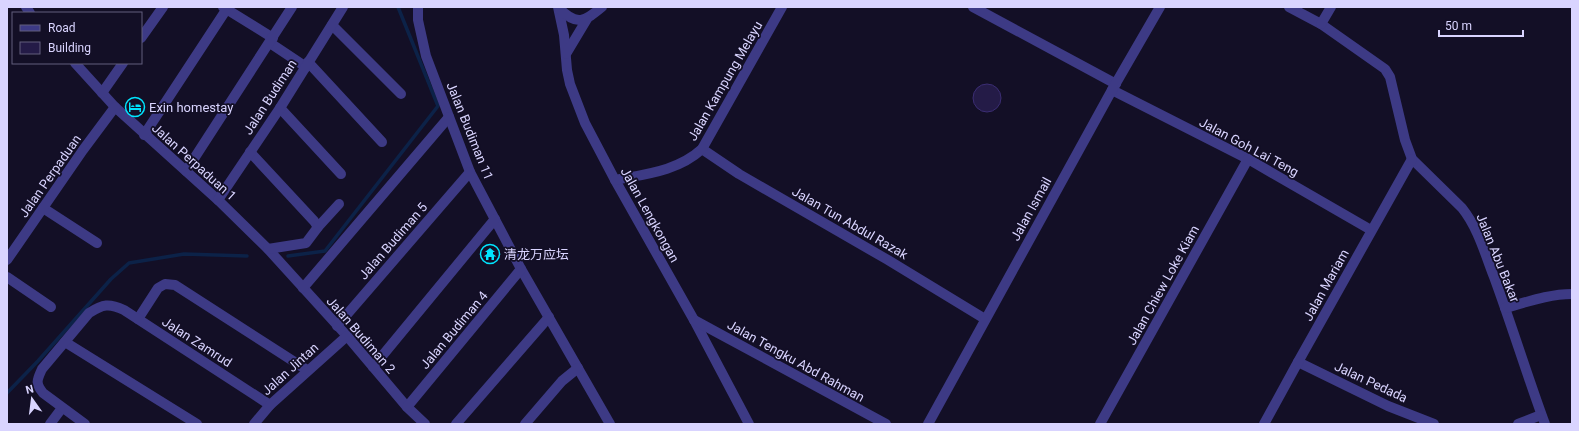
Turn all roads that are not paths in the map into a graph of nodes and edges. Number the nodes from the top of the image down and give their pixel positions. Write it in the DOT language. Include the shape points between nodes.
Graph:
graph roads {
  1 [pos="163,7"];
  2 [pos="292,7"];
  3 [pos="343,7"];
  4 [pos="418,7"];
  5 [pos="602,7"];
  6 [pos="782,7"];
  7 [pos="974,7"];
  8 [pos="1160,7"];
  9 [pos="1289,7"];
  10 [pos="1331,7"];
  11 [pos="226,8"];
  12 [pos="558,8"];
  13 [pos="587,19"];
  14 [pos="1320,24"];
  15 [pos="332,25"];
  16 [pos="142,37"];
  17 [pos="271,40"];
  18 [pos="566,54"];
  19 [pos="76,64"];
  20 [pos="122,64"];
  21 [pos="307,65"];
  22 [pos="1114,87"];
  23 [pos="102,93"];
  24 [pos="401,94"];
  25 [pos="115,107"];
  26 [pos="280,108"];
  27 [pos="449,117"];
  28 [pos="144,135"];
  29 [pos="382,142"];
  30 [pos="702,149"];
  31 [pos="250,152"];
  32 [pos="1248,159"];
  33 [pos="1412,159"];
  34 [pos="186,171"];
  35 [pos="470,172"];
  36 [pos="341,174"];
  37 [pos="615,180"];
  38 [pos="218,200"];
  39 [pos="339,204"];
  40 [pos="44,208"];
  41 [pos="495,219"];
  42 [pos="318,227"];
  43 [pos="1371,230"];
  44 [pos="97,243"];
  45 [pos="268,249"];
  46 [pos="7,260"];
  47 [pos="279,262"];
  48 [pos="521,270"];
  49 [pos="7,277"];
  50 [pos="303,288"];
  51 [pos="1572,294"];
  52 [pos="51,307"];
  53 [pos="1505,308"];
  54 [pos="549,317"];
  55 [pos="138,319"];
  56 [pos="985,319"];
  57 [pos="694,320"];
  58 [pos="337,326"];
  59 [pos="347,336"];
  60 [pos="65,342"];
  61 [pos="1298,362"];
  62 [pos="373,367"];
  63 [pos="578,368"];
  64 [pos="307,370"];
  65 [pos="270,404"];
  66 [pos="407,407"];
  67 [pos="62,408"];
  68 [pos="1543,420"];
  69 [pos="1427,423"];
  70 [pos="50,424"];
  71 [pos="85,424"];
  72 [pos="197,424"];
  73 [pos="254,424"];
  74 [pos="425,424"];
  75 [pos="456,424"];
  76 [pos="525,424"];
  77 [pos="610,424"];
  78 [pos="749,424"];
  79 [pos="886,424"];
  80 [pos="928,424"];
  81 [pos="1100,424"];
  82 [pos="1264,424"];
  83 [pos="1518,424"];
  1 -- 16 [label="street"];
  2 -- 17 [label="street"];
  3 -- 15 [label="street, Jalan Budiman"];
  4 -- 27 [label="street, Jalan Budiman 11" via="418,20 426,56"];
  5 -- 13 [label="street"];
  6 -- 30 [label="street, Jalan Kampung Melayu"];
  7 -- 22 [label="street, Jalan Goh Lai Teng"];
  8 -- 22 [label="street, Jalan Ismail"];
  9 -- 14 [label="street, Jalan Abu Bakar"];
  10 -- 14 [label="street"];
  11 -- 17 [label="street"];
  11 -- 28 [label="street"];
  12 -- 13 [label="street" via="570,18"];
  12 -- 18 [label="street, Jalan Lengkongan"];
  13 -- 18 [label="street"];
  14 -- 33 [label="street, Jalan Abu Bakar" via="1385,69 1390,77"];
  15 -- 21 [label="street, Jalan Budiman"];
  15 -- 24 [label="street"];
  17 -- 21 [label="street"];
  17 -- 34 [label="street"];
  18 -- 37 [label="street, Jalan Lengkongan" via="570,84 585,123"];
  19 -- 23 [label="street, Jalan Perpaduan 1"];
  20 -- 23 [label="street"];
  21 -- 26 [label="street, Jalan Budiman"];
  21 -- 29 [label="street"];
  22 -- 32 [label="street, Jalan Goh Lai Teng"];
  22 -- 56 [label="street, Jalan Ismail"];
  23 -- 25 [label="street, Jalan Perpaduan 1"];
  25 -- 28 [label="street, Jalan Perpaduan 1"];
  25 -- 40 [label="street, Jalan Perpaduan"];
  26 -- 31 [label="street, Jalan Budiman"];
  26 -- 36 [label="street"];
  27 -- 35 [label="street, Jalan Budiman 11"];
  27 -- 50 [label="street"];
  28 -- 34 [label="street, Jalan Perpaduan 1"];
  30 -- 37 [label="street, Jalan Kampung Melayu" via="692,159 680,164 660,171"];
  30 -- 56 [label="street, Jalan Tun Abdul Razak"];
  31 -- 38 [label="street, Jalan Budiman"];
  31 -- 42 [label="street"];
  32 -- 43 [label="street, Jalan Goh Lai Teng"];
  32 -- 81 [label="street, Jalan Chiew Loke Kiam"];
  33 -- 43 [label="street, Jalan Mariam"];
  33 -- 53 [label="street, Jalan Abu Bakar" via="1468,216 1477,233"];
  34 -- 38 [label="street, Jalan Perpaduan 1"];
  35 -- 41 [label="street, Jalan Budiman 11"];
  35 -- 58 [label="street, Jalan Budiman 5"];
  37 -- 57 [label="street, Jalan Lengkongan"];
  38 -- 45 [label="street, Jalan Perpaduan 1"];
  39 -- 42 [label="street"];
  40 -- 44 [label="street"];
  40 -- 46 [label="street, Jalan Perpaduan"];
  41 -- 48 [label="street, Jalan Budiman 11"];
  41 -- 62 [label="street"];
  42 -- 45 [label="street" via="306,243"];
  43 -- 61 [label="street, Jalan Mariam"];
  45 -- 47 [label="street, Jalan Perpaduan 1"];
  47 -- 50 [label="street, Jalan Budiman 2"];
  48 -- 54 [label="street, Jalan Budiman 11"];
  48 -- 66 [label="street, Jalan Budiman 4"];
  49 -- 52 [label="street"];
  50 -- 58 [label="street, Jalan Budiman 2"];
  51 -- 53 [label="street" via="1542,297"];
  53 -- 68 [label="street, Jalan Abu Bakar"];
  54 -- 63 [label="street, Jalan Budiman 11"];
  54 -- 75 [label="street"];
  55 -- 60 [label="street, Jalan Zamrud" via="124,310 109,305 98,307 89,313"];
  55 -- 64 [label="street" via="158,288 165,284 175,285"];
  55 -- 65 [label="street, Jalan Zamrud"];
  56 -- 80 [label="street, Jalan Ismail"];
  57 -- 78 [label="street, Jalan Lengkongan"];
  57 -- 79 [label="street, Jalan Tengku Abd Rahman"];
  58 -- 59 [label="street, Jalan Budiman 2"];
  59 -- 62 [label="street, Jalan Budiman 2"];
  59 -- 64 [label="street, Jalan Jintan"];
  60 -- 67 [label="street" via="42,369 37,379 43,393"];
  60 -- 72 [label="street"];
  61 -- 69 [label="street, Jalan Pedada"];
  61 -- 82 [label="street, Jalan Mariam"];
  62 -- 66 [label="street, Jalan Budiman 2"];
  63 -- 76 [label="street" via="562,381"];
  63 -- 77 [label="street, Jalan Budiman 11"];
  64 -- 65 [label="street, Jalan Jintan"];
  65 -- 73 [label="street, Jalan Jintan"];
  66 -- 74 [label="street, Jalan Budiman 2"];
  67 -- 70 [label="street"];
  67 -- 71 [label="street"];
  68 -- 83 [label="street"];
}
